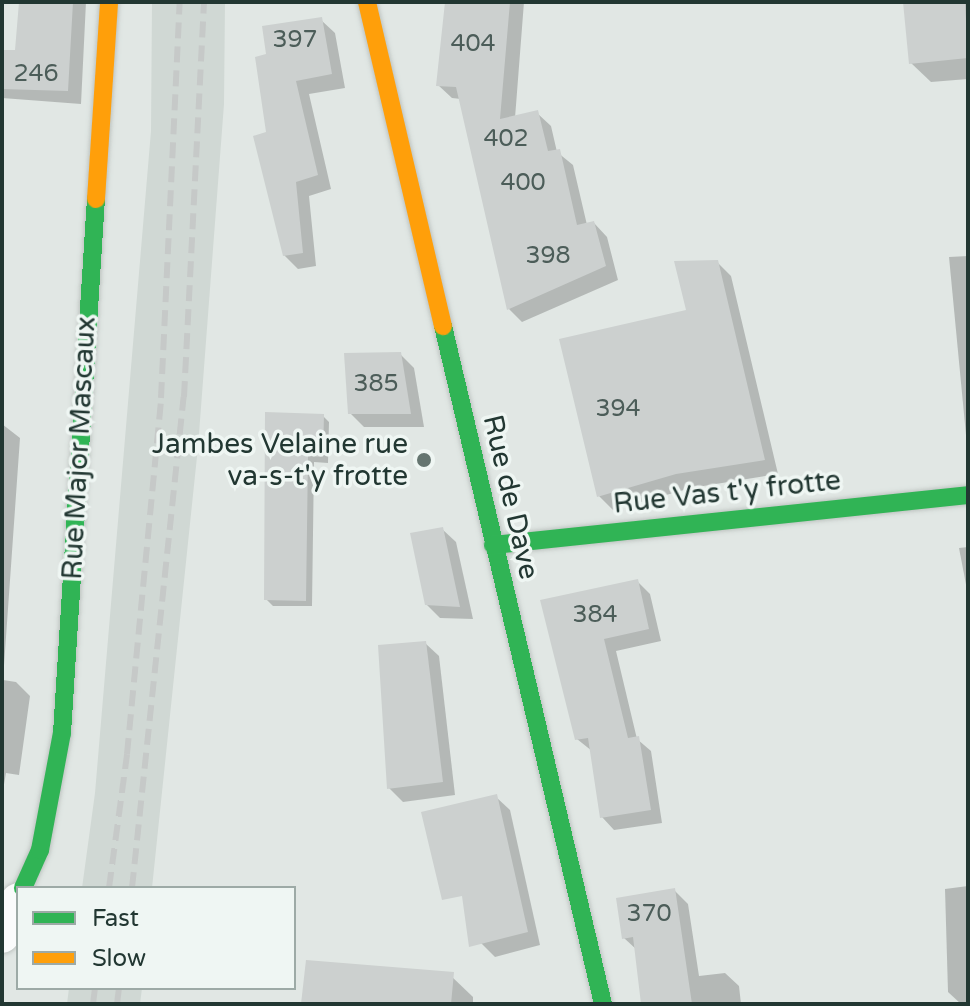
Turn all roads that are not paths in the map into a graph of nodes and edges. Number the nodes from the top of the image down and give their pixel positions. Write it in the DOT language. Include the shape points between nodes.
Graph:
graph roads {
  1 [pos="109,2"];
  2 [pos="367,2"];
  3 [pos="968,495"];
  4 [pos="493,545"];
  5 [pos="24,886"];
  6 [pos="16,904"];
  7 [pos="2,936"];
  8 [pos="603,1004"];
  1 -- 5 [label="street, Rue Major Mascaux" via="62,733 40,850"];
  2 -- 4 [label="street, Rue de Dave"];
  3 -- 4 [label="street, Rue Vas t'y frotte"];
  4 -- 8 [label="street, Rue de Dave"];
  6 -- 7 [label="street"];
}
